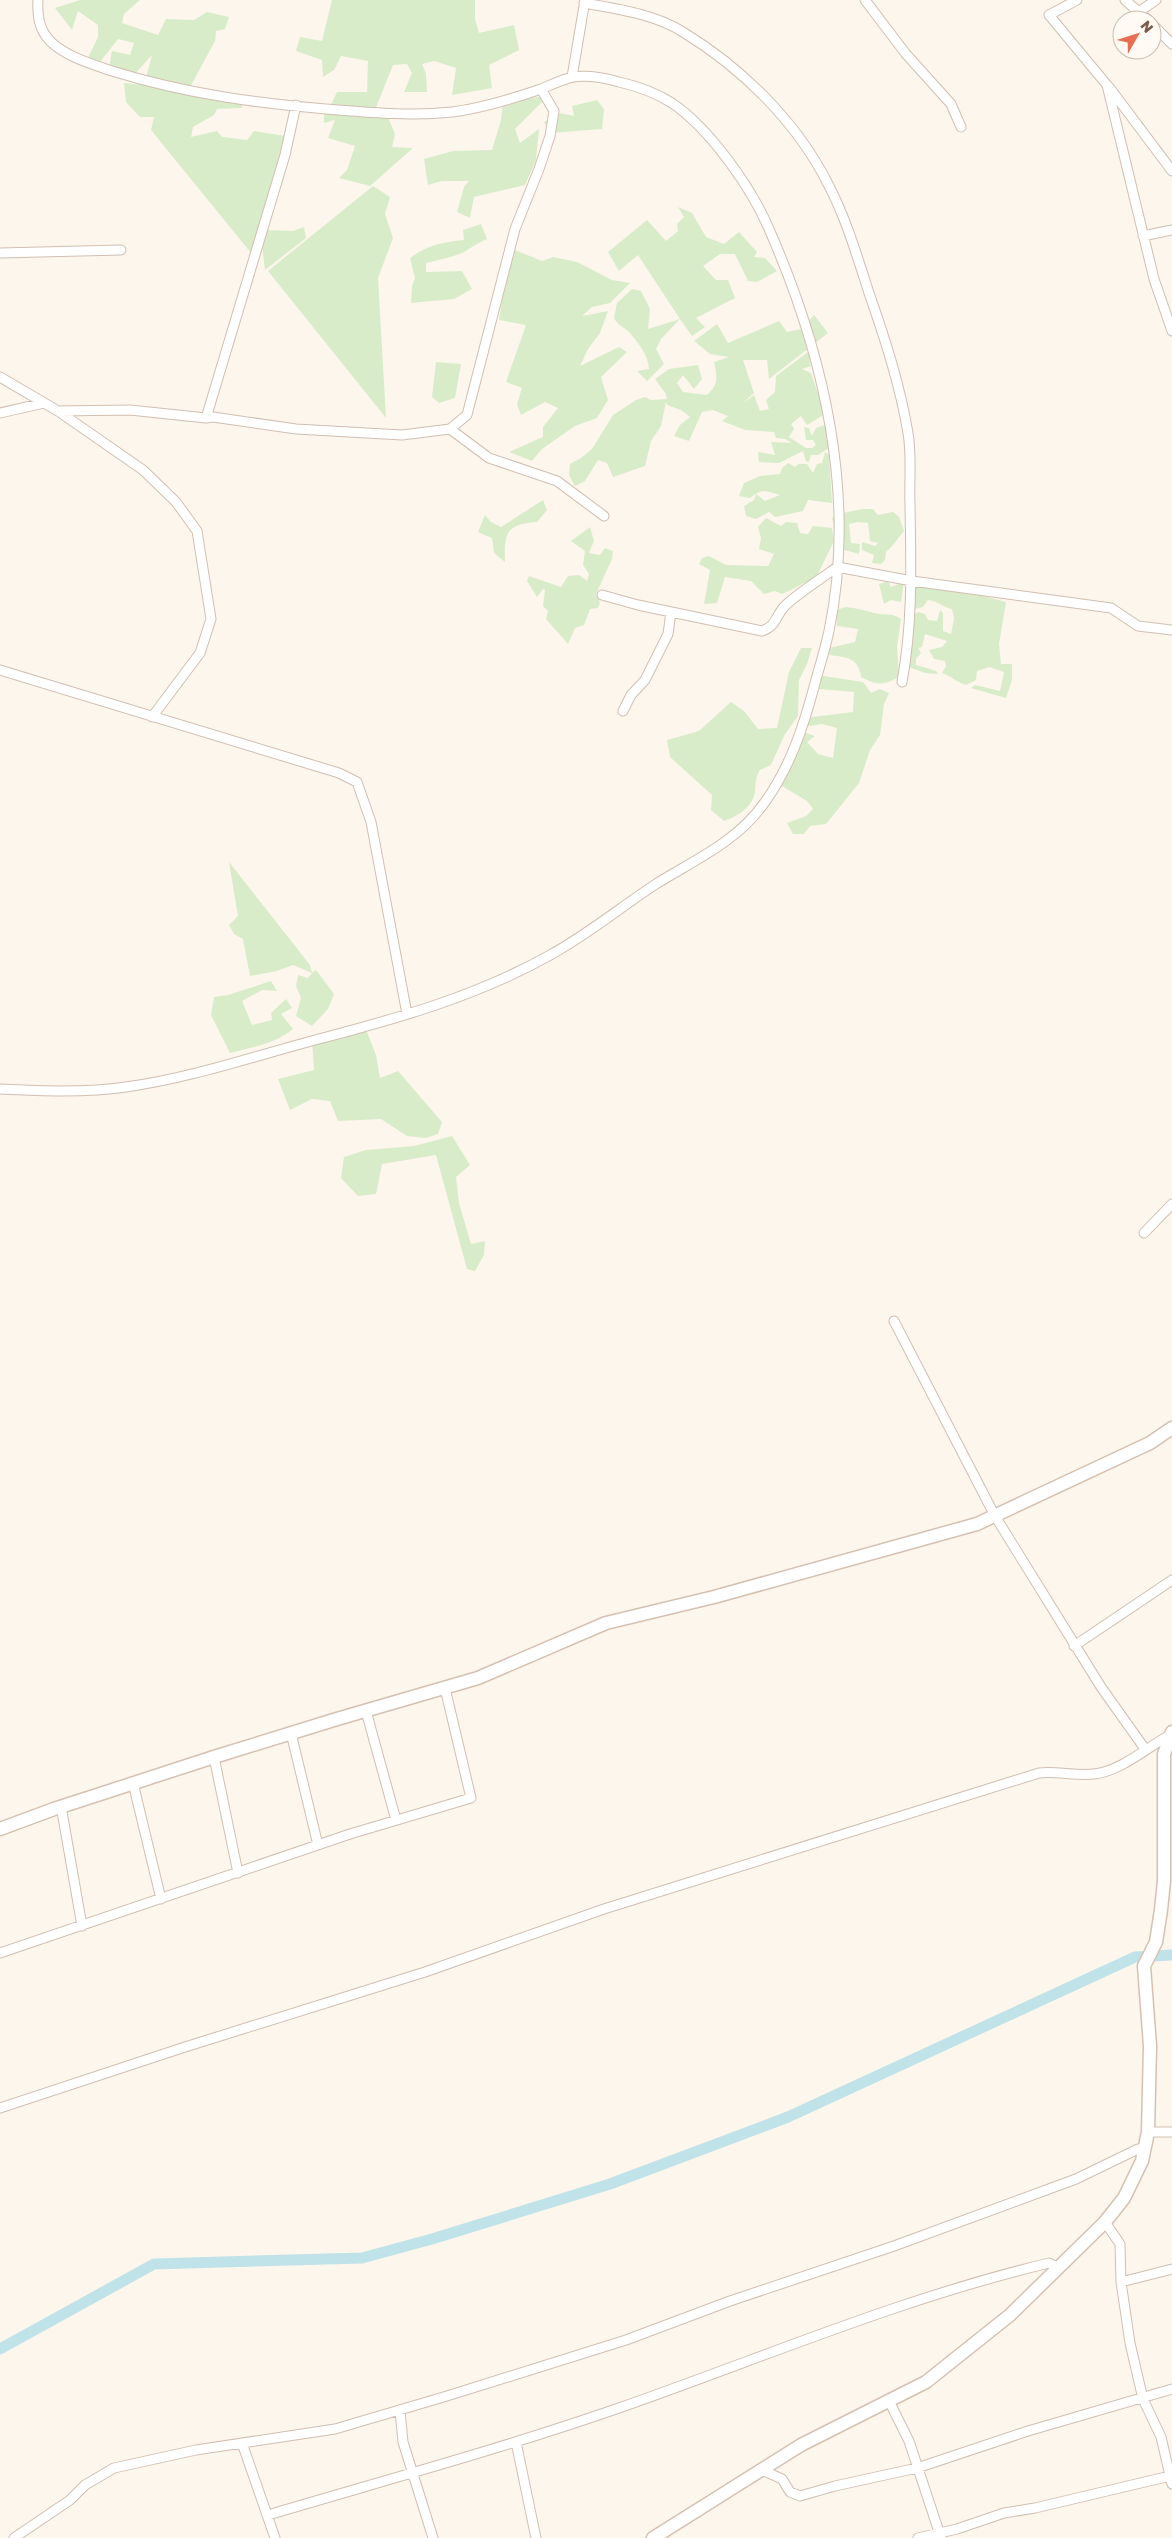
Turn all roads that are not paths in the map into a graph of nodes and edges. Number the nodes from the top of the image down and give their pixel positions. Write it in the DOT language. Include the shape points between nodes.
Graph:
graph roads {
  1 [pos="38,0"];
  2 [pos="865,0"];
  3 [pos="1077,0"];
  4 [pos="1125,0"];
  5 [pos="1156,0"];
  6 [pos="584,2"];
  7 [pos="1139,10"];
  8 [pos="1141,10"];
  9 [pos="1162,34"];
  10 [pos="1172,44"];
  11 [pos="572,77"];
  12 [pos="1107,85"];
  13 [pos="541,89"];
  14 [pos="296,106"];
  15 [pos="961,127"];
  16 [pos="1172,171"];
  17 [pos="1172,230"];
  18 [pos="1143,236"];
  19 [pos="121,250"];
  20 [pos="0,253"];
  21 [pos="1172,331"];
  22 [pos="0,377"];
  23 [pos="44,403"];
  24 [pos="58,411"];
  25 [pos="0,413"];
  26 [pos="206,418"];
  27 [pos="450,429"];
  28 [pos="604,516"];
  29 [pos="837,567"];
  30 [pos="912,581"];
  31 [pos="602,594"];
  32 [pos="671,612"];
  33 [pos="1172,630"];
  34 [pos="0,670"];
  35 [pos="902,682"];
  36 [pos="624,711"];
  37 [pos="152,717"];
  38 [pos="407,1014"];
  39 [pos="0,1089"];
  40 [pos="1172,1204"];
  41 [pos="1144,1233"];
  42 [pos="894,1321"];
  43 [pos="1172,1428"];
  44 [pos="995,1516"];
  45 [pos="1172,1580"];
  46 [pos="1074,1646"];
  47 [pos="445,1688"];
  48 [pos="366,1711"];
  49 [pos="291,1733"];
  50 [pos="1171,1734"];
  51 [pos="1145,1749"];
  52 [pos="214,1757"];
  53 [pos="133,1783"];
  54 [pos="62,1806"];
  55 [pos="396,1820"];
  56 [pos="0,1830"];
  57 [pos="318,1845"];
  58 [pos="238,1873"];
  59 [pos="161,1899"];
  60 [pos="82,1926"];
  61 [pos="0,1953"];
  62 [pos="0,2108"];
  63 [pos="1148,2132"];
  64 [pos="1172,2132"];
  65 [pos="1144,2150"];
  66 [pos="1104,2222"];
  67 [pos="1059,2268"];
  68 [pos="1172,2269"];
  69 [pos="1121,2282"];
  70 [pos="1172,2390"];
  71 [pos="1143,2399"];
  72 [pos="889,2401"];
  73 [pos="400,2411"];
  74 [pos="516,2442"];
  75 [pos="242,2443"];
  76 [pos="917,2468"];
  77 [pos="762,2470"];
  78 [pos="412,2472"];
  79 [pos="1171,2480"];
  80 [pos="268,2515"];
  81 [pos="940,2535"];
  82 [pos="14,2538"];
  83 [pos="276,2538"];
  84 [pos="433,2538"];
  85 [pos="536,2538"];
  86 [pos="653,2538"];
  87 [pos="918,2538"];
  1 -- 14 [label="street" via="38,22 46,38 88,63 147,82 208,95"];
  2 -- 15 [label="street" via="920,72 951,104"];
  3 -- 12 [label="street" via="1049,15"];
  4 -- 7 [label="street"];
  5 -- 8 [label="street"];
  6 -- 11 [label="street"];
  6 -- 30 [label="street" via="636,13 682,30 728,64 770,102 827,183 852,241 895,369 908,435"];
  9 -- 10 [label="street"];
  11 -- 13 [label="street"];
  11 -- 29 [label="street" via="616,81 669,101 720,152 757,206 811,343 833,435 839,532"];
  12 -- 16 [label="street"];
  12 -- 18 [label="street"];
  13 -- 14 [label="street" via="480,107 425,114"];
  13 -- 27 [label="street" via="554,111 550,136 515,229 468,415"];
  14 -- 26 [label="street" via="285,155"];
  17 -- 18 [label="street"];
  18 -- 21 [label="street"];
  19 -- 20 [label="street"];
  22 -- 23 [label="street"];
  23 -- 24 [label="street"];
  23 -- 25 [label="street"];
  24 -- 26 [label="street" via="130,410"];
  24 -- 37 [label="street" via="143,470 176,502 197,531 211,619 200,653"];
  26 -- 27 [label="street" via="350,433 402,435"];
  27 -- 28 [label="street" via="489,458 557,482"];
  29 -- 30 [label="street"];
  29 -- 32 [label="street" via="783,608 770,628 762,630"];
  29 -- 38 [label="street" via="829,635 804,724 786,768 745,828 552,954 478,989"];
  30 -- 33 [label="street" via="1111,608 1138,626"];
  30 -- 35 [label="street" via="909,644"];
  31 -- 32 [label="street"];
  32 -- 36 [label="street" via="668,634 645,680 631,695"];
  34 -- 37 [label="street"];
  37 -- 38 [label="street" via="339,773 357,782 371,822"];
  38 -- 39 [label="street" via="195,1074 138,1085 47,1091"];
  40 -- 41 [label="street"];
  42 -- 44 [label="street"];
  43 -- 44 [label="main road" via="1150,1443"];
  44 -- 46 [label="street"];
  44 -- 47 [label="main road" via="968,1527 714,1597 606,1623 478,1678"];
  45 -- 46 [label="street"];
  46 -- 51 [label="street"];
  47 -- 48 [label="main road"];
  47 -- 55 [label="street" via="471,1798"];
  48 -- 49 [label="main road"];
  48 -- 55 [label="street"];
  49 -- 52 [label="main road"];
  49 -- 57 [label="street"];
  50 -- 51 [label="street"];
  50 -- 63 [label="main road" via="1164,1754 1164,1880 1156,1942 1144,1966 1150,2046"];
  51 -- 62 [label="street" via="1104,1772 1054,1771 1030,1776 604,1909 434,1969"];
  52 -- 53 [label="main road"];
  52 -- 58 [label="street"];
  53 -- 54 [label="main road"];
  53 -- 59 [label="street"];
  54 -- 56 [label="main road"];
  54 -- 60 [label="street"];
  55 -- 57 [label="street"];
  57 -- 58 [label="street"];
  58 -- 59 [label="street"];
  59 -- 60 [label="street"];
  60 -- 61 [label="street"];
  63 -- 64 [label="street"];
  63 -- 65 [label="main road"];
  65 -- 66 [label="main road" via="1138,2172 1124,2198"];
  65 -- 73 [label="street" via="1138,2149 1040,2192 661,2328"];
  66 -- 67 [label="main road"];
  66 -- 69 [label="street" via="1120,2244"];
  67 -- 72 [label="main road" via="956,2360 926,2382"];
  67 -- 74 [label="street" via="1049,2264 952,2289"];
  68 -- 69 [label="street"];
  69 -- 71 [label="street"];
  70 -- 71 [label="street"];
  71 -- 76 [label="street" via="1028,2431"];
  71 -- 79 [label="street" via="1161,2437"];
  72 -- 76 [label="street" via="909,2441"];
  72 -- 77 [label="main road" via="841,2423"];
  73 -- 75 [label="street" via="335,2429"];
  73 -- 78 [label="street" via="403,2442"];
  74 -- 78 [label="street"];
  74 -- 85 [label="street"];
  75 -- 80 [label="street"];
  75 -- 82 [label="street" via="114,2468 85,2485 70,2500"];
  76 -- 77 [label="street" via="800,2496 790,2492 782,2479"];
  76 -- 81 [label="street"];
  77 -- 86 [label="main road"];
  78 -- 80 [label="street"];
  78 -- 84 [label="street"];
  79 -- 81 [label="street" via="1004,2513"];
  80 -- 83 [label="street"];
  81 -- 87 [label="street"];
}
